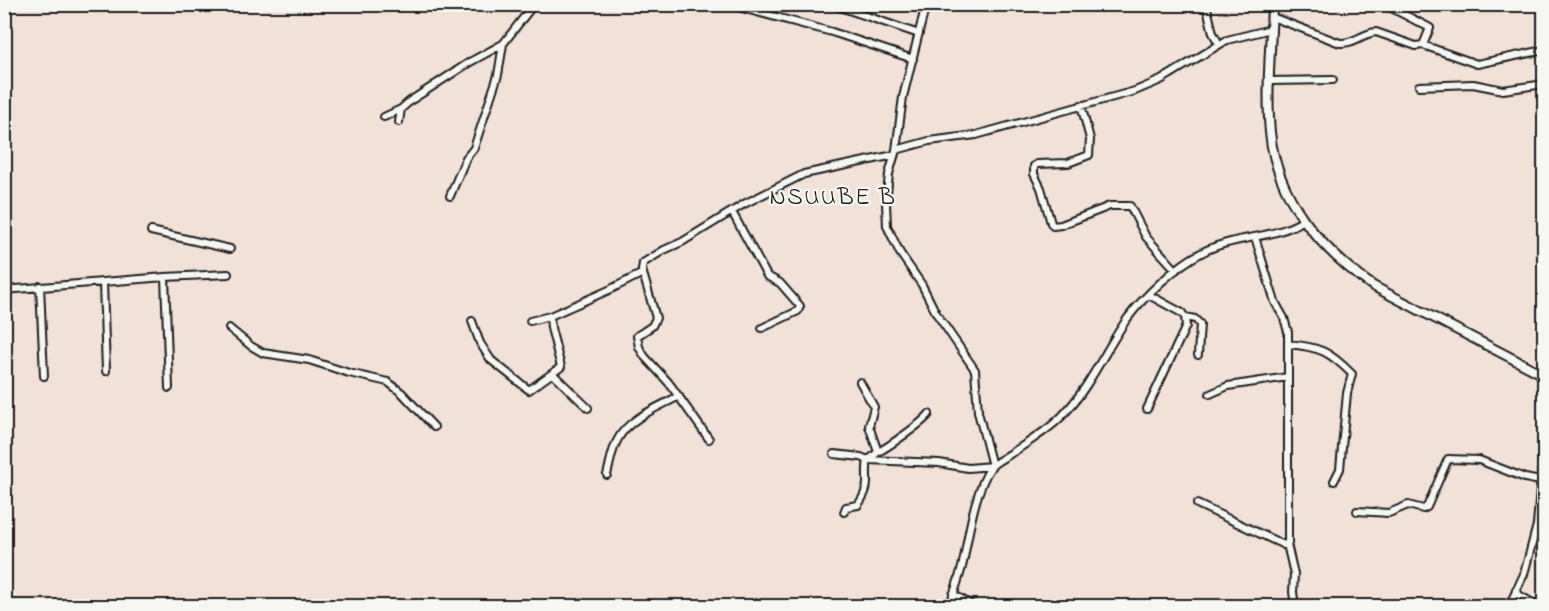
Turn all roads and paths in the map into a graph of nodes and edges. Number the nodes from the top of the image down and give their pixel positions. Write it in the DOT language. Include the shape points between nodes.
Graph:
graph roads {
  1 [pos="534,4"];
  2 [pos="727,4"];
  3 [pos="831,4"];
  4 [pos="927,4"];
  5 [pos="1206,4"];
  6 [pos="1272,4"];
  7 [pos="1384,4"];
  8 [pos="1272,17"];
  9 [pos="1271,28"];
  10 [pos="919,34"];
  11 [pos="502,44"];
  12 [pos="1219,44"];
  13 [pos="1423,45"];
  14 [pos="1545,50"];
  15 [pos="913,59"];
  16 [pos="1333,80"];
  17 [pos="1269,81"];
  18 [pos="1545,84"];
  19 [pos="1419,87"];
  20 [pos="1081,105"];
  21 [pos="401,110"];
  22 [pos="384,117"];
  23 [pos="399,122"];
  24 [pos="895,152"];
  25 [pos="450,196"];
  26 [pos="732,212"];
  27 [pos="1304,220"];
  28 [pos="151,231"];
  29 [pos="1255,237"];
  30 [pos="230,249"];
  31 [pos="1176,270"];
  32 [pos="643,273"];
  33 [pos="228,274"];
  34 [pos="165,277"];
  35 [pos="103,283"];
  36 [pos="40,286"];
  37 [pos="4,290"];
  38 [pos="1149,295"];
  39 [pos="550,316"];
  40 [pos="1185,317"];
  41 [pos="472,321"];
  42 [pos="530,321"];
  43 [pos="229,328"];
  44 [pos="762,328"];
  45 [pos="1288,344"];
  46 [pos="1198,355"];
  47 [pos="106,371"];
  48 [pos="553,374"];
  49 [pos="1545,375"];
  50 [pos="44,376"];
  51 [pos="1288,377"];
  52 [pos="860,382"];
  53 [pos="169,388"];
  54 [pos="1210,394"];
  55 [pos="679,396"];
  56 [pos="588,408"];
  57 [pos="1148,409"];
  58 [pos="929,414"];
  59 [pos="434,427"];
  60 [pos="709,438"];
  61 [pos="1545,440"];
  62 [pos="878,452"];
  63 [pos="834,454"];
  64 [pos="868,459"];
  65 [pos="992,466"];
  66 [pos="607,475"];
  67 [pos="1540,481"];
  68 [pos="1334,482"];
  69 [pos="1197,504"];
  70 [pos="1358,511"];
  71 [pos="844,512"];
  72 [pos="1287,544"];
  73 [pos="1516,590"];
  74 [pos="953,594"];
  75 [pos="950,606"];
  76 [pos="973,606"];
  77 [pos="1295,606"];
  78 [pos="1509,606"];
  79 [pos="1538,606"];
  1 -- 11 [label="street"];
  2 -- 15 [label="street"];
  3 -- 10 [label="street"];
  4 -- 10 [label="street"];
  5 -- 12 [label="street"];
  6 -- 8 [label="street"];
  7 -- 13 [label="street" via="1430,28"];
  8 -- 9 [label="street"];
  8 -- 13 [label="street" via="1340,43 1376,32"];
  9 -- 12 [label="street"];
  9 -- 17 [label="street"];
  10 -- 15 [label="street"];
  11 -- 21 [label="street"];
  11 -- 25 [label="street" via="498,75 474,148"];
  12 -- 20 [label="street" via="1148,86"];
  13 -- 14 [label="street" via="1477,64"];
  15 -- 24 [label="street"];
  16 -- 17 [label="street"];
  17 -- 27 [label="street" via="1270,133 1275,158 1282,183"];
  18 -- 19 [label="street" via="1503,90 1473,84"];
  20 -- 24 [label="street" via="976,135 929,141"];
  20 -- 31 [label="street" via="1090,139 1089,155 1068,163 1034,166 1051,223 1061,225 1110,206 1130,206 1146,237"];
  21 -- 22 [label="street"];
  21 -- 23 [label="street"];
  24 -- 26 [label="street" via="862,163 811,172"];
  24 -- 65 [label="street" via="886,203 887,226 936,313 975,370 978,412"];
  26 -- 32 [label="street" via="645,262"];
  26 -- 44 [label="street" via="768,276 780,283 800,306 798,311"];
  27 -- 29 [label="street" via="1285,231"];
  27 -- 49 [label="street" via="1334,256 1373,286"];
  28 -- 30 [label="street"];
  29 -- 31 [label="street" via="1202,252"];
  29 -- 45 [label="street" via="1275,302 1287,325"];
  31 -- 38 [label="street"];
  32 -- 39 [label="street"];
  32 -- 55 [label="street" via="656,318 652,326 638,334 636,341"];
  33 -- 34 [label="street"];
  34 -- 35 [label="street"];
  34 -- 53 [label="street"];
  35 -- 36 [label="street"];
  35 -- 47 [label="street"];
  36 -- 37 [label="street"];
  36 -- 50 [label="street"];
  38 -- 40 [label="street"];
  38 -- 65 [label="street" via="1127,320 1088,385 1061,417"];
  39 -- 42 [label="street"];
  39 -- 48 [label="street" via="561,367"];
  40 -- 46 [label="street" via="1200,324"];
  40 -- 57 [label="street" via="1185,331"];
  41 -- 48 [label="street" via="491,360 529,390"];
  43 -- 59 [label="street" via="263,353 309,360 388,382"];
  45 -- 51 [label="street"];
  45 -- 68 [label="street" via="1334,356 1352,374 1340,470"];
  48 -- 56 [label="street"];
  51 -- 54 [label="street" via="1228,386"];
  51 -- 72 [label="street"];
  52 -- 62 [label="street" via="874,407 869,426"];
  55 -- 60 [label="street"];
  55 -- 66 [label="street" via="623,431"];
  58 -- 62 [label="street"];
  61 -- 67 [label="street"];
  62 -- 64 [label="street"];
  63 -- 64 [label="street"];
  64 -- 65 [label="street" via="969,468"];
  64 -- 71 [label="street" via="869,479 863,498"];
  65 -- 74 [label="street" via="973,512"];
  67 -- 70 [label="street" via="1479,460 1448,459 1423,509 1408,505 1389,513"];
  67 -- 73 [label="street" via="1537,525"];
  69 -- 72 [label="street"];
  72 -- 77 [label="street" via="1294,574"];
  73 -- 78 [label="street"];
  73 -- 79 [label="street"];
  74 -- 75 [label="street"];
  74 -- 76 [label="street"];
}
